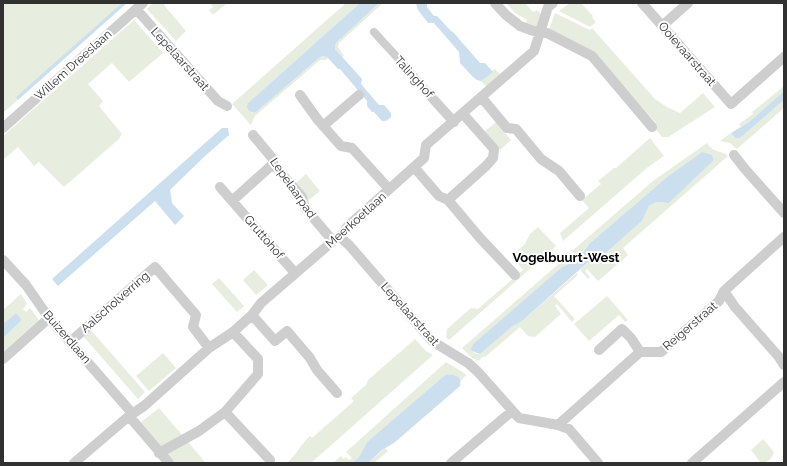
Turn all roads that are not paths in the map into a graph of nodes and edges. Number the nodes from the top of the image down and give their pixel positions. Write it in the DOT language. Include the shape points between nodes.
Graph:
graph roads {
  1 [pos="495,3"];
  2 [pos="642,3"];
  3 [pos="688,3"];
  4 [pos="547,4"];
  5 [pos="139,6"];
  6 [pos="662,26"];
  7 [pos="374,32"];
  8 [pos="539,33"];
  9 [pos="784,57"];
  10 [pos="425,90"];
  11 [pos="300,95"];
  12 [pos="359,96"];
  13 [pos="482,98"];
  14 [pos="226,106"];
  15 [pos="463,114"];
  16 [pos="454,122"];
  17 [pos="323,126"];
  18 [pos="652,127"];
  19 [pos="3,128"];
  20 [pos="253,135"];
  21 [pos="734,155"];
  22 [pos="273,164"];
  23 [pos="414,167"];
  24 [pos="220,187"];
  25 [pos="389,190"];
  26 [pos="580,196"];
  27 [pos="448,200"];
  28 [pos="232,201"];
  29 [pos="784,213"];
  30 [pos="784,237"];
  31 [pos="336,239"];
  32 [pos="3,260"];
  33 [pos="295,273"];
  34 [pos="515,275"];
  35 [pos="724,291"];
  36 [pos="252,315"];
  37 [pos="49,318"];
  38 [pos="233,332"];
  39 [pos="70,342"];
  40 [pos="209,348"];
  41 [pos="599,350"];
  42 [pos="640,352"];
  43 [pos="3,359"];
  44 [pos="784,365"];
  45 [pos="784,382"];
  46 [pos="337,393"];
  47 [pos="512,411"];
  48 [pos="225,412"];
  49 [pos="131,414"];
  50 [pos="558,425"];
  51 [pos="159,453"];
  52 [pos="270,460"];
  53 [pos="74,463"];
  54 [pos="168,463"];
  55 [pos="451,463"];
  56 [pos="598,463"];
  57 [pos="692,463"];
  1 -- 8 [label="street" via="520,26"];
  2 -- 6 [label="street, Ooievaarstraat"];
  3 -- 6 [label="street"];
  4 -- 8 [label="street, Meerkoetlaan"];
  5 -- 14 [label="street, Lepelaarstraat" via="218,101"];
  5 -- 19 [label="street, Willem Dreeslaan"];
  6 -- 9 [label="street, Ooievaarstraat" via="731,104"];
  7 -- 10 [label="street, Talinghof" via="412,72"];
  8 -- 13 [label="street, Meerkoetlaan" via="534,51"];
  8 -- 18 [label="street" via="548,33 592,56"];
  10 -- 16 [label="street, Talinghof"];
  11 -- 17 [label="street"];
  12 -- 17 [label="street"];
  13 -- 15 [label="street, Meerkoetlaan"];
  13 -- 26 [label="street" via="507,128 516,129 541,160 559,171"];
  15 -- 16 [label="street, Meerkoetlaan"];
  15 -- 27 [label="street" via="494,149 493,158"];
  16 -- 23 [label="street, Meerkoetlaan" via="426,145 424,158"];
  17 -- 25 [label="street" via="341,146 352,148"];
  20 -- 22 [label="street, Lepelaarpad" via="273,159"];
  21 -- 29 [label="street"];
  22 -- 28 [label="street"];
  22 -- 31 [label="street, Lepelaarpad" via="302,197 305,208"];
  23 -- 25 [label="street, Meerkoetlaan"];
  23 -- 27 [label="street" via="440,196"];
  24 -- 28 [label="street, Gruttohof"];
  25 -- 31 [label="street, Meerkoetlaan"];
  27 -- 34 [label="street"];
  28 -- 33 [label="street, Gruttohof"];
  30 -- 35 [label="street"];
  31 -- 33 [label="street, Meerkoetlaan"];
  31 -- 47 [label="street, Lepelaarstraat" via="349,245 432,341 468,363"];
  32 -- 37 [label="street, Buizerdlaan" via="26,285"];
  33 -- 36 [label="street, Meerkoetlaan" via="261,303"];
  35 -- 42 [label="street, Reigerstraat" via="719,301 661,352"];
  35 -- 44 [label="street, Reigerstraat"];
  36 -- 38 [label="street, Meerkoetlaan"];
  36 -- 46 [label="street" via="274,341 287,331"];
  37 -- 39 [label="street, Buizerdlaan"];
  37 -- 43 [label="street"];
  38 -- 40 [label="street, Meerkoetlaan"];
  38 -- 48 [label="street" via="258,359 258,374"];
  39 -- 40 [label="street, Aalscholverring" via="155,267 196,315 193,328"];
  39 -- 49 [label="street, Buizerdlaan"];
  40 -- 49 [label="street, Meerkoetlaan" via="144,406"];
  41 -- 42 [label="street" via="622,329"];
  42 -- 50 [label="street"];
  45 -- 57 [label="street"];
  47 -- 50 [label="street, Lepelaarstraat" via="519,418"];
  47 -- 55 [label="street"];
  48 -- 51 [label="street" via="199,431"];
  48 -- 52 [label="street"];
  49 -- 51 [label="street, Buizerdlaan"];
  49 -- 53 [label="street, Meerkoetlaan"];
  50 -- 56 [label="street, Lepelaarstraat" via="569,429"];
  51 -- 54 [label="street, Buizerdlaan"];
}
